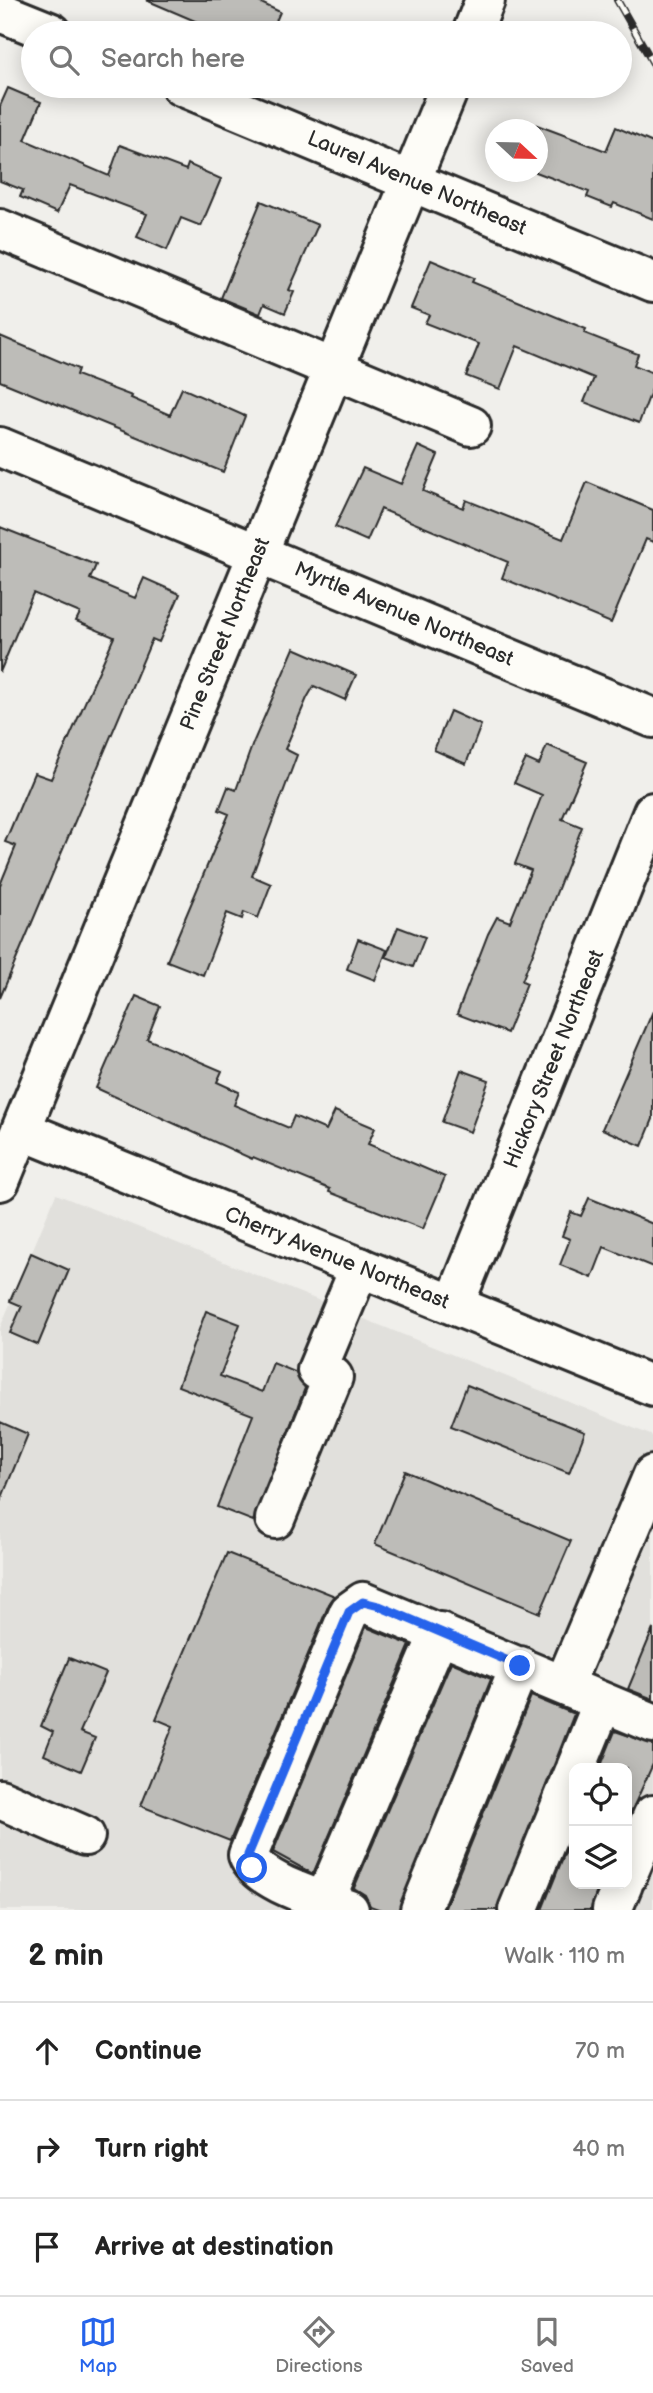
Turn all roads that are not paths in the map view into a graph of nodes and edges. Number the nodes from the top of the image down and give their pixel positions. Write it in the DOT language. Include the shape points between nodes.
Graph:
graph roads {
  1 [pos="485,0"];
  2 [pos="0,12"];
  3 [pos="22,21"];
  4 [pos="477,21"];
  5 [pos="210,98"];
  6 [pos="445,98"];
  7 [pos="411,180"];
  8 [pos="0,229"];
  9 [pos="653,282"];
  10 [pos="334,368"];
  11 [pos="471,426"];
  12 [pos="0,447"];
  13 [pos="259,552"];
  14 [pos="653,718"];
  15 [pos="653,812"];
  16 [pos="22,1129"];
  17 [pos="0,1181"];
  18 [pos="360,1267"];
  19 [pos="454,1305"];
  20 [pos="653,1386"];
  21 [pos="653,1475"];
  22 [pos="275,1519"];
  23 [pos="440,1632"];
  24 [pos="520,1666"];
  25 [pos="564,1685"];
  26 [pos="603,1702"];
  27 [pos="653,1723"];
  28 [pos="578,1763"];
  29 [pos="569,1785"];
  30 [pos="0,1799"];
  31 [pos="653,1815"];
  32 [pos="85,1836"];
  33 [pos="632,1864"];
  34 [pos="622,1889"];
  35 [pos="337,1905"];
  36 [pos="420,1910"];
  37 [pos="518,1910"];
  38 [pos="612,1910"];
  1 -- 4 [label="main road"];
  2 -- 3 [label="main road"];
  5 -- 7 [label="main road, Laurel Avenue Northeast"];
  6 -- 7 [label="main road, Pine Street Northeast"];
  7 -- 9 [label="main road, Laurel Avenue Northeast"];
  7 -- 10 [label="main road, Pine Street Northeast"];
  8 -- 10 [label="main road"];
  10 -- 11 [label="main road"];
  10 -- 13 [label="main road, Pine Street Northeast"];
  12 -- 13 [label="main road, Myrtle Avenue Northeast"];
  13 -- 14 [label="main road, Myrtle Avenue Northeast"];
  13 -- 16 [label="main road, Pine Street Northeast"];
  15 -- 19 [label="main road, Hickory Street Northeast"];
  16 -- 17 [label="main road, Pine Street Northeast"];
  16 -- 18 [label="main road, Cherry Avenue Northeast"];
  18 -- 19 [label="main road, Cherry Avenue Northeast"];
  18 -- 22 [label="main road" via="317,1370 332,1377"];
  19 -- 20 [label="main road, Cherry Avenue Northeast"];
  21 -- 25 [label="main road"];
  23 -- 24 [label="main road"];
  23 -- 35 [label="main road"];
  23 -- 35 [label="main road" via="363,1602 349,1612 248,1855 252,1868 268,1878"];
  24 -- 25 [label="main road"];
  24 -- 36 [label="main road"];
  25 -- 26 [label="main road"];
  26 -- 27 [label="main road"];
  26 -- 28 [label="main road"];
  29 -- 37 [label="main road"];
  30 -- 32 [label="main road"];
  31 -- 33 [label="main road"];
  34 -- 38 [label="main road"];
}
